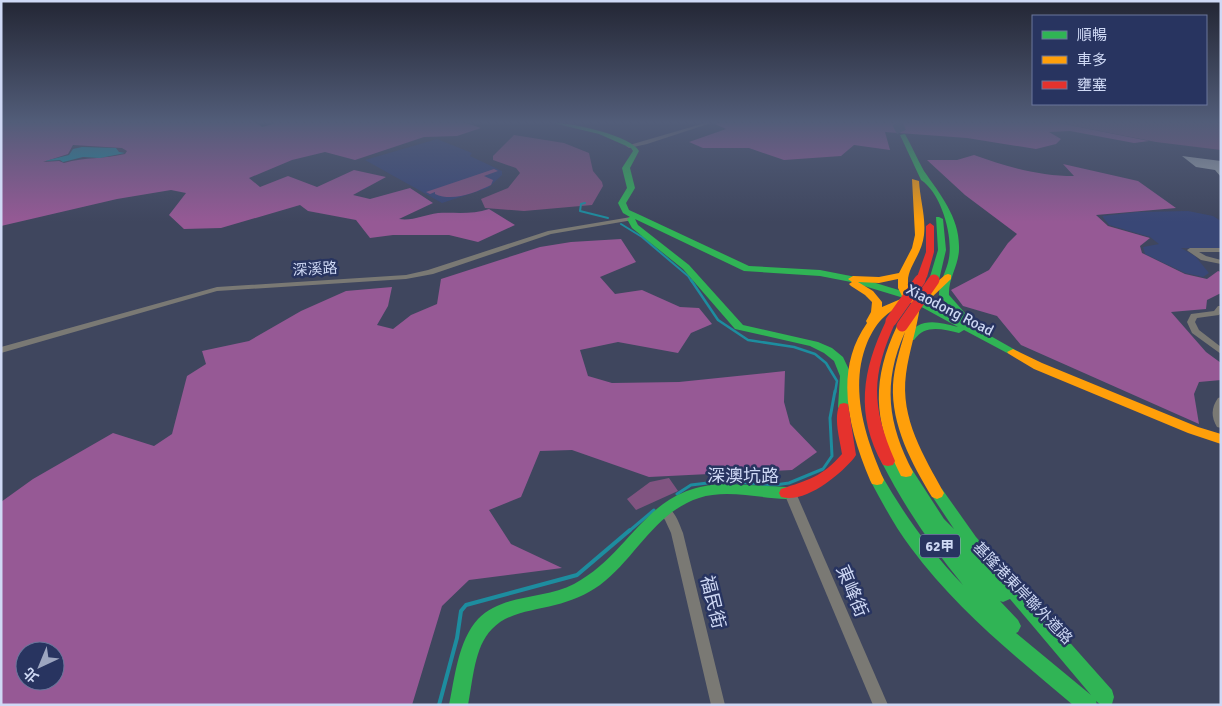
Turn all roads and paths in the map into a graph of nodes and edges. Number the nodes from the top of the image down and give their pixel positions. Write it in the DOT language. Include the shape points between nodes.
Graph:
graph roads {
  1 [pos="628,156"];
  2 [pos="905,156"];
  3 [pos="911,156"];
  4 [pos="920,170"];
  5 [pos="914,181"];
  6 [pos="634,218"];
  7 [pos="1221,251"];
  8 [pos="1221,262"];
  9 [pos="903,275"];
  10 [pos="948,276"];
  11 [pos="853,281"];
  12 [pos="910,301"];
  13 [pos="1221,308"];
  14 [pos="896,324"];
  15 [pos="868,327"];
  16 [pos="959,330"];
  17 [pos="976,332"];
  18 [pos="909,342"];
  19 [pos="1,350"];
  20 [pos="1221,351"];
  21 [pos="1221,400"];
  22 [pos="1221,425"];
  23 [pos="1221,438"];
  24 [pos="1221,446"];
  25 [pos="790,493"];
  26 [pos="665,511"];
  27 [pos="1110,701"];
  28 [pos="458,705"];
  29 [pos="718,705"];
  30 [pos="881,705"];
  31 [pos="1088,705"];
  1 -- 6 [label="main road, 深澳坑路" via="620,168 624,190 615,205 622,213"];
  2 -- 5 [label="main road, 基隆港東岸聯外道路 / 62甲"];
  3 -- 4 [label="main road, 基隆港東岸聯外道路 / 62甲"];
  4 -- 10 [label="main road" via="938,193 954,239 954,257"];
  4 -- 14 [label="main road, 基隆港東岸聯外道路 / 62甲, bridge" via="942,231 940,265 934,280"];
  5 -- 9 [label="main road" via="921,224 918,246"];
  5 -- 14 [label="main road, 基隆港東岸聯外道路 / 62甲, bridge" via="927,207 932,243 922,277"];
  6 -- 11 [label="main road, Xiaodong Road" via="747,268 820,273"];
  6 -- 19 [label="street, 深溪路" via="550,232 420,274 217,289"];
  6 -- 25 [label="main road, 深澳坑路" via="635,226 686,267 739,327 750,332 806,341 829,352 842,366 846,379 844,421 849,455 834,472"];
  7 -- 8 [label="street" via="1190,250"];
  9 -- 11 [label="main road"];
  9 -- 12 [label="main road" via="901,289"];
  10 -- 12 [label="main road" via="925,298"];
  10 -- 17 [label="main road" via="942,288 944,295"];
  11 -- 12 [label="main road, Xiaodong Road"];
  11 -- 15 [label="main road" via="877,302"];
  12 -- 15 [label="main road" via="886,306"];
  12 -- 16 [label="main road, Xiaodong Road"];
  12 -- 17 [label="main road, Xiaodong Road"];
  12 -- 18 [label="main road"];
  13 -- 20 [label="street" via="1194,316 1191,322 1195,331"];
  14 -- 27 [label="main road, 基隆港東岸聯外道路 / 62甲" via="884,375 883,398 896,450 911,479 939,524 972,562"];
  14 -- 31 [label="main road, 基隆港東岸聯外道路 / 62甲" via="878,347 870,381 872,422 894,477 939,545"];
  15 -- 31 [label="main road" via="856,354 853,375 857,431 888,502 917,545 954,584 1012,641"];
  16 -- 18 [label="main road" via="919,326"];
  16 -- 24 [label="main road, Xiaodong Road" via="1028,367"];
  17 -- 23 [label="main road, Xiaodong Road" via="1038,366 1193,430"];
  18 -- 27 [label="main road" via="899,392 902,417 935,489 979,552"];
  21 -- 22 [label="street" via="1216,411"];
  25 -- 26 [label="main road, 深澳坑路" via="696,493 682,498"];
  25 -- 30 [label="street, 東峰街"];
  26 -- 28 [label="main road, 深澳坑路" via="589,583 573,591 516,607 484,624 477,634"];
  26 -- 29 [label="street, 福民街" via="677,533"];
}
